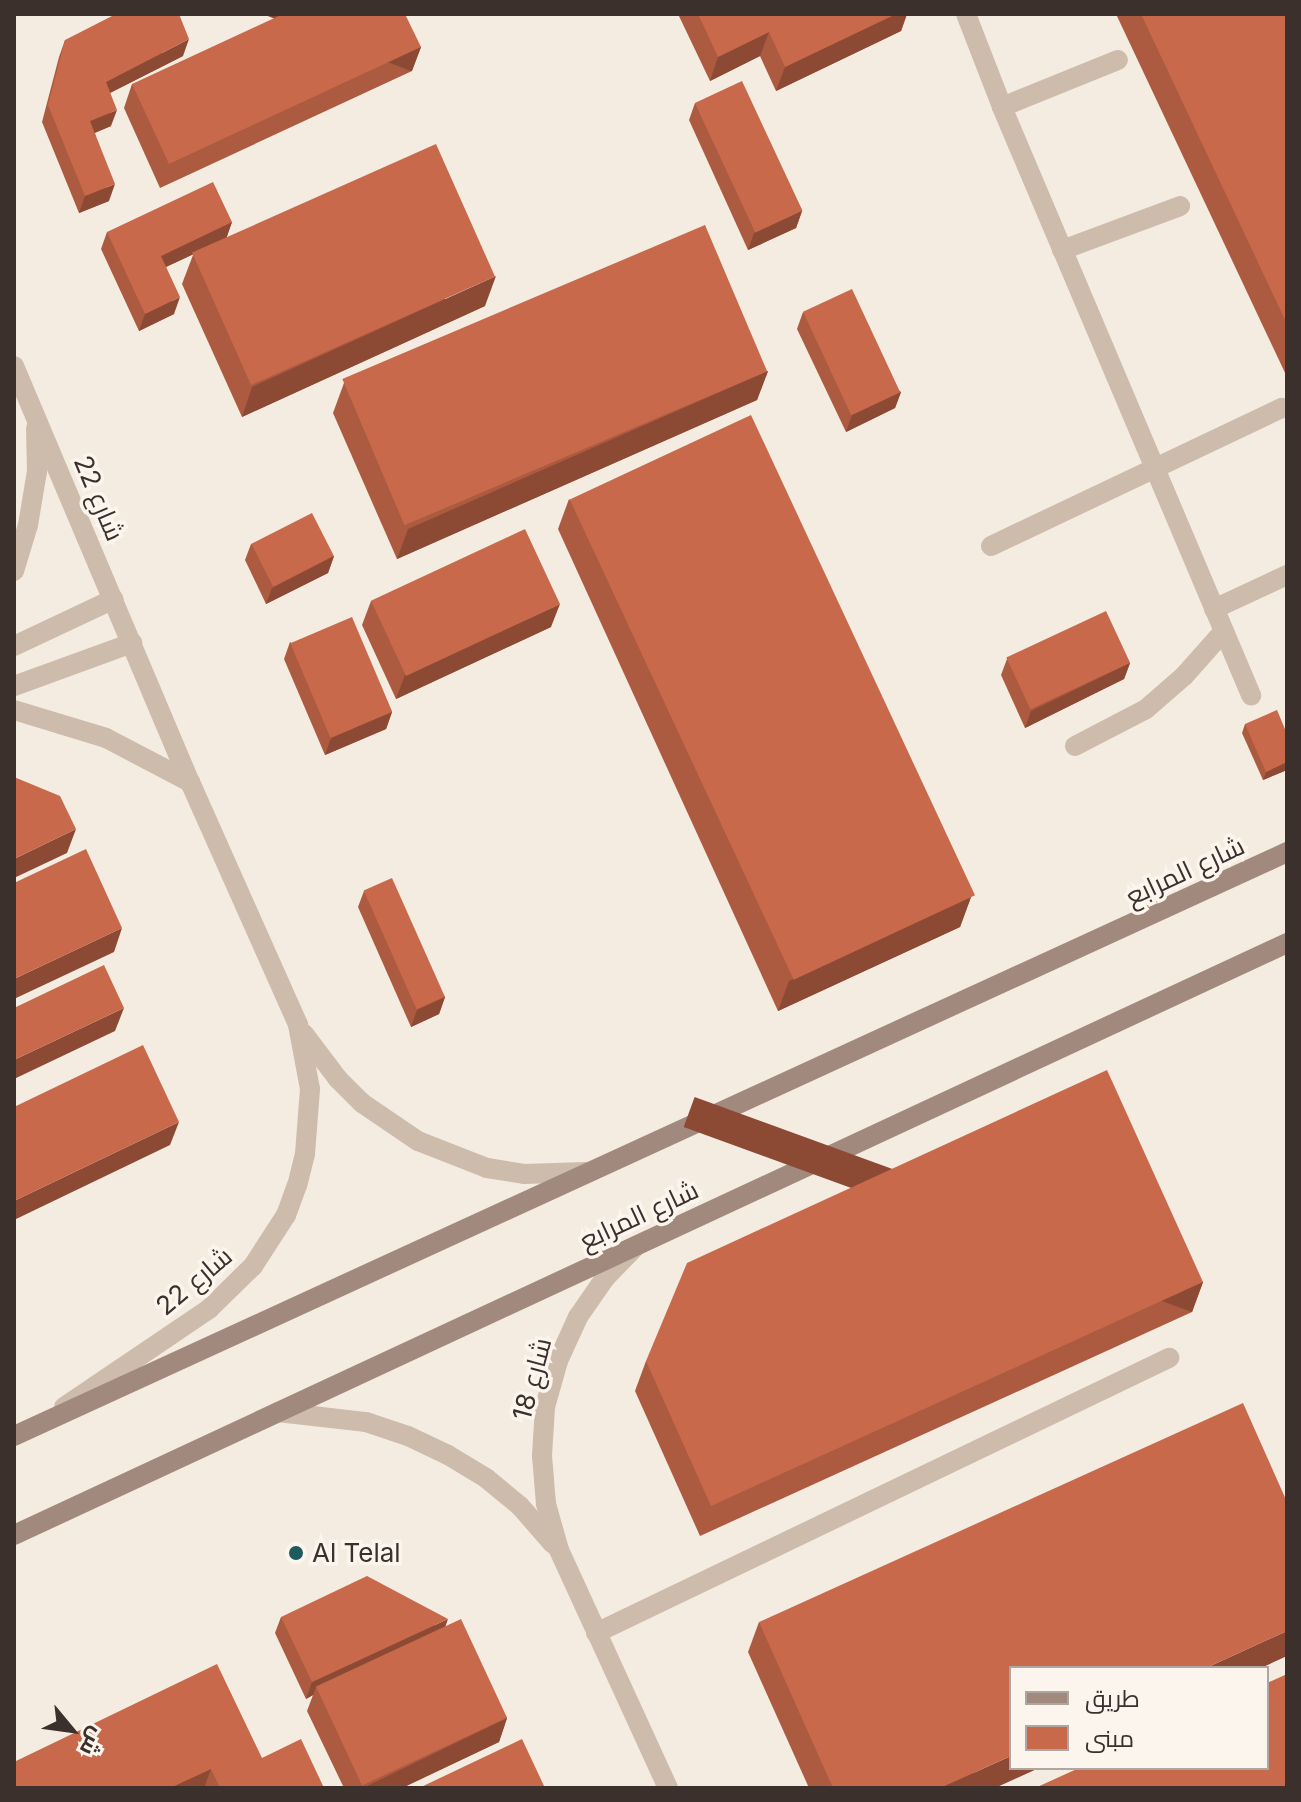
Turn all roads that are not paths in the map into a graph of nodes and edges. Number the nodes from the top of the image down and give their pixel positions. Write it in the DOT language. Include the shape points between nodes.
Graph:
graph roads {
  1 [pos="966,14"];
  2 [pos="1118,60"];
  3 [pos="1002,107"];
  4 [pos="1180,206"];
  5 [pos="1062,250"];
  6 [pos="14,366"];
  7 [pos="1282,408"];
  8 [pos="36,416"];
  9 [pos="1155,468"];
  10 [pos="991,546"];
  11 [pos="14,571"];
  12 [pos="1287,575"];
  13 [pos="114,599"];
  14 [pos="1214,609"];
  15 [pos="1224,631"];
  16 [pos="132,643"];
  17 [pos="14,646"];
  18 [pos="14,686"];
  19 [pos="1251,695"];
  20 [pos="14,710"];
  21 [pos="1075,746"];
  22 [pos="190,782"];
  23 [pos="1287,852"];
  24 [pos="1287,943"];
  25 [pos="298,1025"];
  26 [pos="598,1171"];
  27 [pos="639,1243"];
  28 [pos="1169,1358"];
  29 [pos="278,1412"];
  30 [pos="37,1425"];
  31 [pos="14,1436"];
  32 [pos="14,1535"];
  33 [pos="559,1550"];
  34 [pos="596,1633"];
  35 [pos="668,1788"];
  1 -- 3 [label="street"];
  2 -- 3 [label="street"];
  3 -- 5 [label="street"];
  4 -- 5 [label="street"];
  5 -- 9 [label="street"];
  6 -- 8 [label="street, شارع 22"];
  7 -- 9 [label="street"];
  8 -- 11 [label="street, شارع 22" via="37,471"];
  8 -- 13 [label="street, شارع 22"];
  9 -- 10 [label="street"];
  9 -- 14 [label="street"];
  12 -- 14 [label="street"];
  13 -- 16 [label="street, شارع 22"];
  13 -- 17 [label="street"];
  14 -- 15 [label="street"];
  15 -- 19 [label="street"];
  15 -- 21 [label="street" via="1146,709"];
  16 -- 18 [label="street"];
  16 -- 22 [label="street, شارع 22"];
  20 -- 22 [label="street" via="106,738"];
  22 -- 25 [label="street, شارع 22"];
  23 -- 26 [label="main road, شارع المرابع"];
  24 -- 27 [label="main road, شارع المرابع"];
  25 -- 26 [label="street, شارع 22" via="362,1103 418,1141 487,1168 524,1174"];
  25 -- 30 [label="street, شارع 22" via="310,1089 307,1143 297,1185 271,1241 209,1309"];
  26 -- 30 [label="main road, شارع المرابع"];
  27 -- 29 [label="main road, شارع المرابع"];
  27 -- 33 [label="street, شارع 18" via="578,1317 545,1407 546,1504"];
  28 -- 34 [label="street"];
  29 -- 32 [label="main road, شارع المرابع"];
  29 -- 33 [label="street, شارع 18" via="366,1422 448,1455 520,1506"];
  30 -- 31 [label="main road, شارع المرابع"];
  33 -- 34 [label="street, شارع 18"];
  34 -- 35 [label="street, شارع 18"];
}
